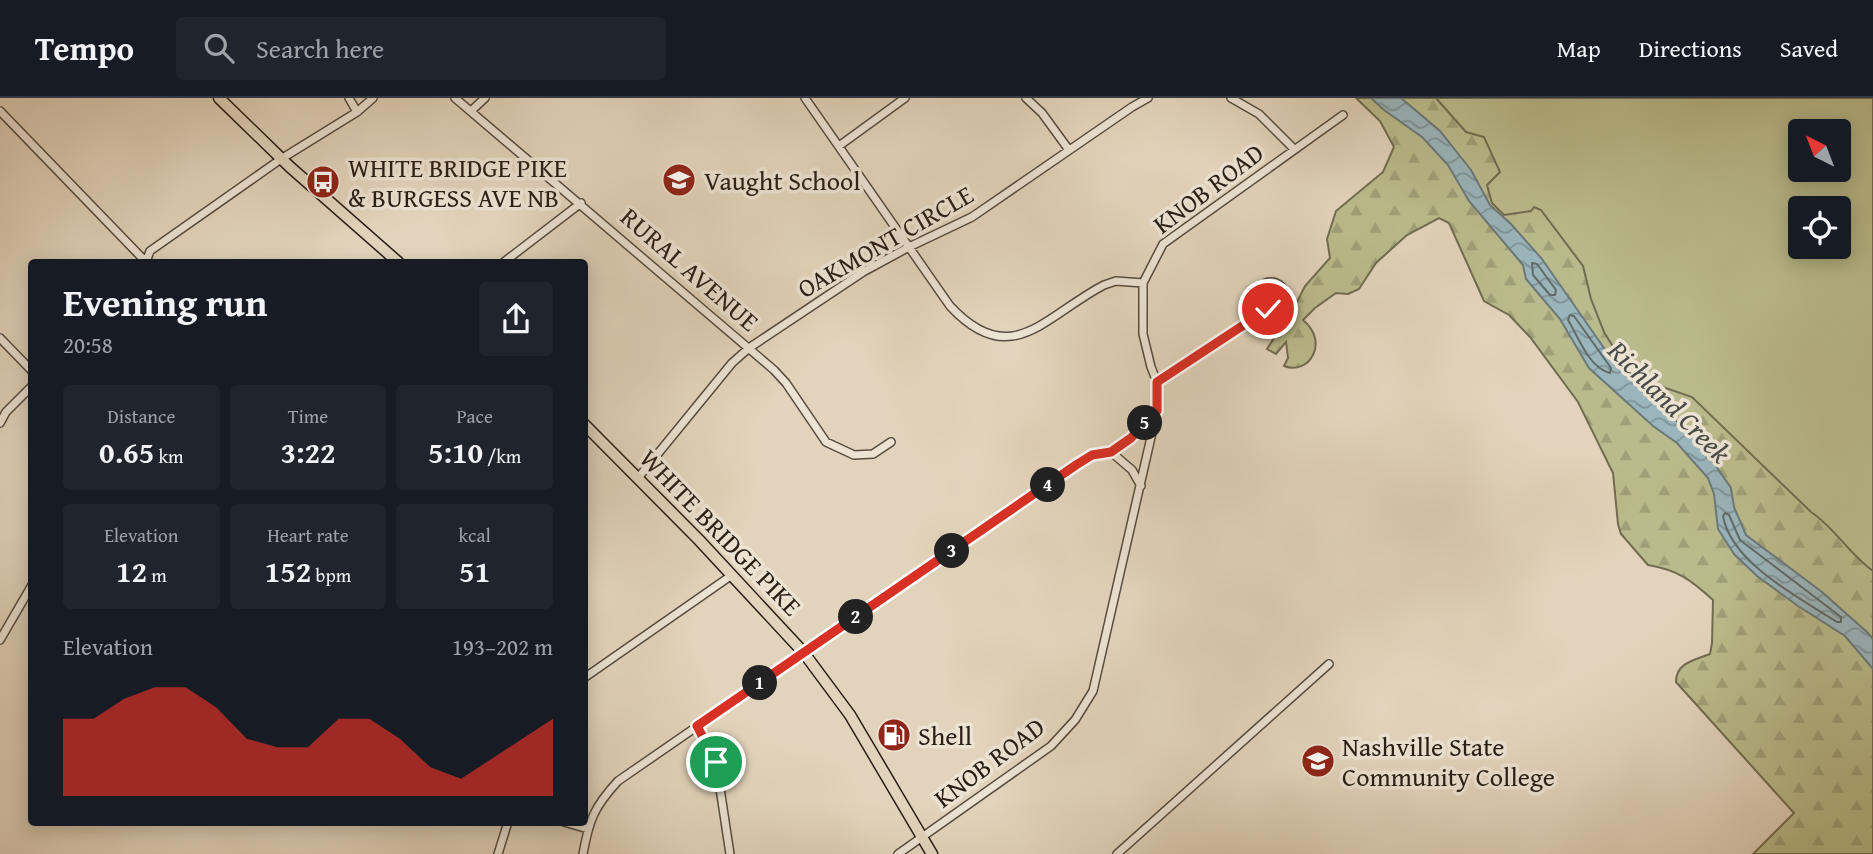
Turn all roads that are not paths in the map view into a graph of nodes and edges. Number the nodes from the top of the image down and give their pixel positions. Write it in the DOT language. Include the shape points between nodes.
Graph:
graph roads {
  1 [pos="219,98"];
  2 [pos="349,98"];
  3 [pos="373,98"];
  4 [pos="455,98"];
  5 [pos="485,98"];
  6 [pos="805,98"];
  7 [pos="905,98"];
  8 [pos="1026,98"];
  9 [pos="1148,98"];
  10 [pos="1231,98"];
  11 [pos="0,111"];
  12 [pos="471,111"];
  13 [pos="357,112"];
  14 [pos="1343,115"];
  15 [pos="839,146"];
  16 [pos="1294,149"];
  17 [pos="1069,150"];
  18 [pos="281,159"];
  19 [pos="581,203"];
  20 [pos="909,247"];
  21 [pos="143,259"];
  22 [pos="147,259"];
  23 [pos="395,259"];
  24 [pos="508,259"];
  25 [pos="1143,283"];
  26 [pos="1266,309"];
  27 [pos="0,338"];
  28 [pos="749,348"];
  29 [pos="28,367"];
  30 [pos="1157,382"];
  31 [pos="28,390"];
  32 [pos="1157,411"];
  33 [pos="0,423"];
  34 [pos="588,428"];
  35 [pos="891,442"];
  36 [pos="1111,452"];
  37 [pos="638,478"];
  38 [pos="1141,486"];
  39 [pos="732,575"];
  40 [pos="28,592"];
  41 [pos="0,640"];
  42 [pos="804,653"];
  43 [pos="1329,663"];
  44 [pos="588,675"];
  45 [pos="697,726"];
  46 [pos="508,826"];
  47 [pos="578,826"];
  48 [pos="588,829"];
  49 [pos="923,837"];
  50 [pos="498,854"];
  51 [pos="583,854"];
  52 [pos="730,854"];
  53 [pos="898,854"];
  54 [pos="932,854"];
  55 [pos="1116,854"];
  1 -- 18 [label="main road"];
  2 -- 13 [label="street"];
  3 -- 13 [label="street"];
  4 -- 12 [label="street, RURAL AVENUE"];
  5 -- 12 [label="street"];
  6 -- 15 [label="street"];
  7 -- 15 [label="street"];
  8 -- 17 [label="street"];
  9 -- 17 [label="street, OAKMONT CIRCLE"];
  10 -- 16 [label="street" via="1259,114"];
  11 -- 21 [label="street"];
  12 -- 19 [label="street, RURAL AVENUE"];
  13 -- 18 [label="street"];
  14 -- 16 [label="street, KNOB ROAD"];
  15 -- 20 [label="street"];
  16 -- 25 [label="street, KNOB ROAD" via="1163,244"];
  17 -- 20 [label="street, OAKMONT CIRCLE" via="972,217"];
  18 -- 22 [label="street" via="150,251"];
  18 -- 23 [label="main road"];
  19 -- 24 [label="street"];
  19 -- 28 [label="street, RURAL AVENUE"];
  20 -- 25 [label="street" via="964,321 979,332 1008,338 1040,327 1104,285"];
  20 -- 28 [label="street, OAKMONT CIRCLE"];
  25 -- 30 [label="street, KNOB ROAD" via="1143,334"];
  26 -- 30 [label="street"];
  27 -- 29 [label="street"];
  28 -- 35 [label="street, RURAL AVENUE" via="786,383 826,442 854,455 873,454"];
  28 -- 37 [label="street, OAKMONT CIRCLE"];
  30 -- 32 [label="street, KNOB ROAD"];
  31 -- 33 [label="street"];
  32 -- 36 [label="street"];
  32 -- 38 [label="street, KNOB ROAD"];
  34 -- 37 [label="main road, WHITE BRIDGE PIKE"];
  36 -- 38 [label="street" via="1132,470"];
  36 -- 42 [label="street" via="1092,455 1076,465"];
  37 -- 39 [label="main road, WHITE BRIDGE PIKE"];
  38 -- 49 [label="street, KNOB ROAD" via="1093,691 1075,720 1051,746"];
  39 -- 42 [label="main road, WHITE BRIDGE PIKE"];
  39 -- 44 [label="street"];
  40 -- 41 [label="street"];
  42 -- 45 [label="street"];
  42 -- 49 [label="main road, WHITE BRIDGE PIKE" via="850,715"];
  43 -- 55 [label="street"];
  45 -- 48 [label="street" via="618,781 595,809"];
  45 -- 52 [label="street" via="716,762"];
  46 -- 50 [label="street"];
  47 -- 48 [label="street"];
  48 -- 51 [label="street"];
  49 -- 53 [label="street, KNOB ROAD"];
  49 -- 54 [label="main road, WHITE BRIDGE PIKE"];
}
